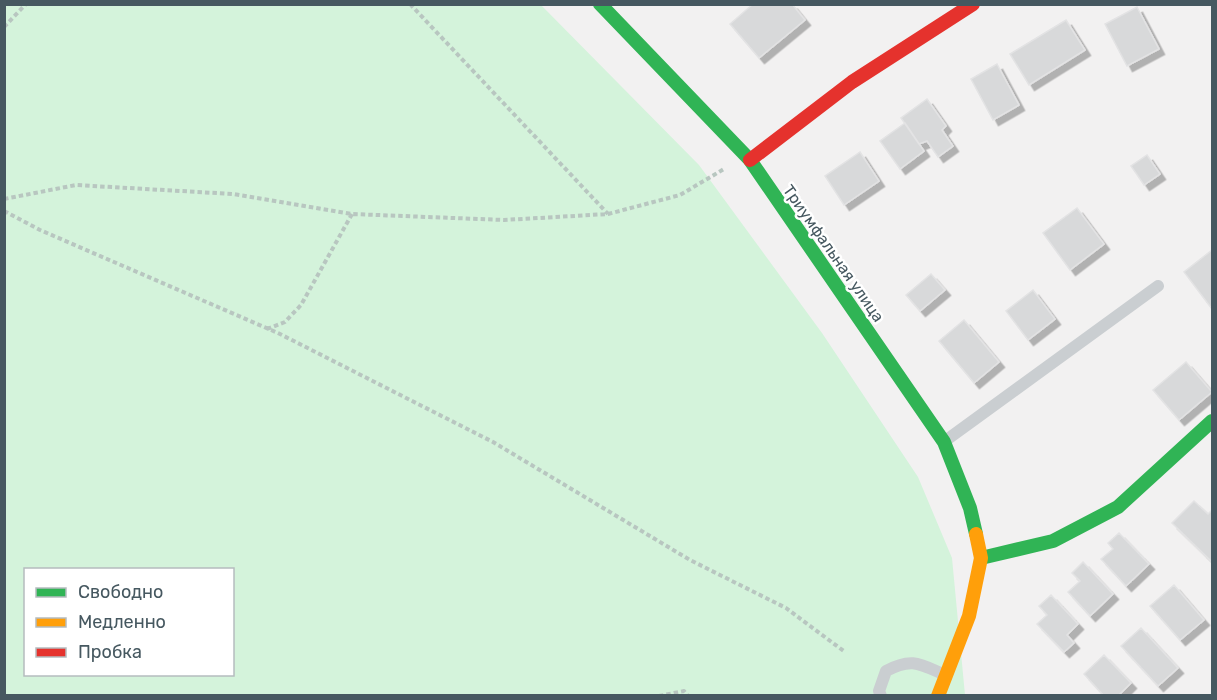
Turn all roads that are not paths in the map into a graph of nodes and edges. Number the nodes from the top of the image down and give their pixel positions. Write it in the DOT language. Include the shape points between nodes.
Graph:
graph roads {
  1 [pos="600,4"];
  2 [pos="973,4"];
  3 [pos="750,160"];
  4 [pos="1158,286"];
  5 [pos="1212,421"];
  6 [pos="944,442"];
  7 [pos="981,558"];
  8 [pos="946,675"];
  9 [pos="881,696"];
  10 [pos="938,696"];
  1 -- 3 [label="street, Триумфальная улица"];
  2 -- 3 [label="street" via="852,82"];
  3 -- 6 [label="street, Триумфальная улица"];
  4 -- 6 [label="lane"];
  5 -- 7 [label="street" via="1119,507 1053,541"];
  6 -- 7 [label="street, Триумфальная улица" via="970,508"];
  7 -- 8 [label="street, Триумфальная улица" via="969,616"];
  8 -- 9 [label="lane" via="917,662 900,663 886,671"];
  8 -- 10 [label="street, Триумфальная улица"];
}
